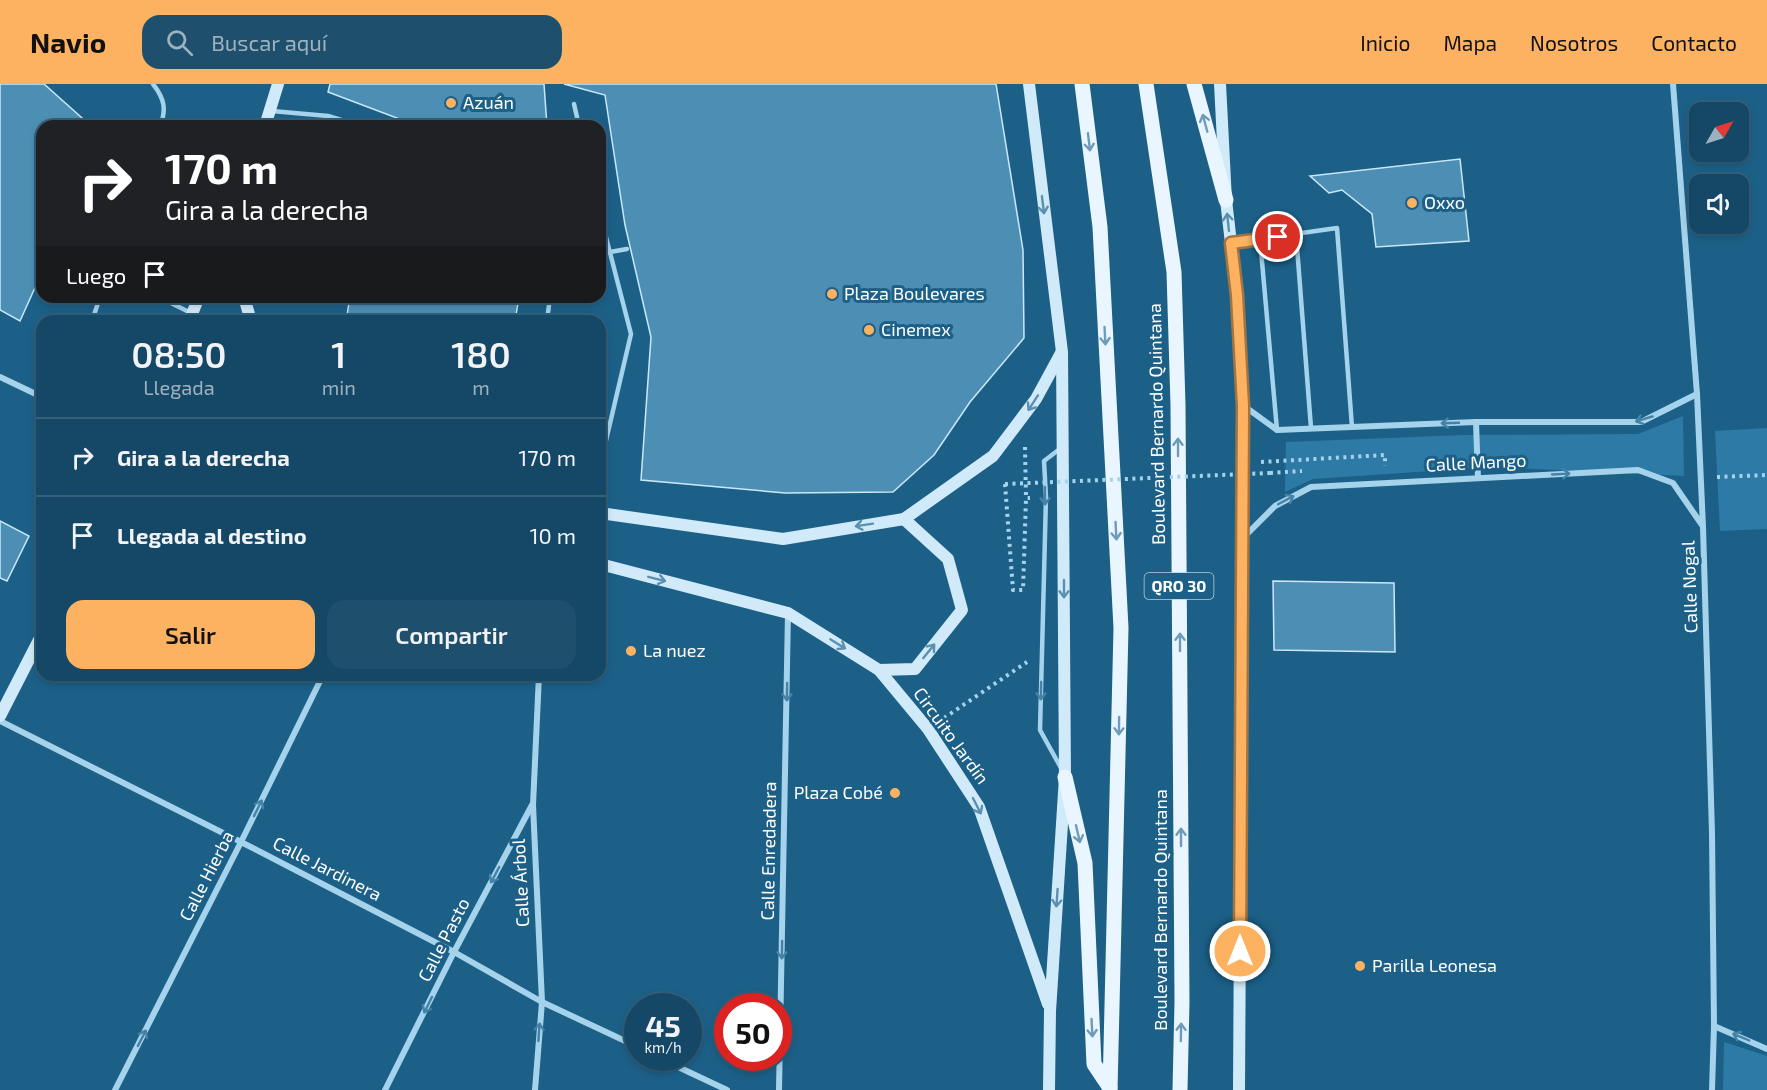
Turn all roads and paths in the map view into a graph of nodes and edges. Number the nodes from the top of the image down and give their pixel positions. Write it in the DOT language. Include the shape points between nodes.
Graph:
graph roads {
  1 [pos="153,84"];
  2 [pos="278,84"];
  3 [pos="1029,84"];
  4 [pos="1082,84"];
  5 [pos="1146,84"];
  6 [pos="1194,84"];
  7 [pos="1220,84"];
  8 [pos="1673,84"];
  9 [pos="574,104"];
  10 [pos="270,111"];
  11 [pos="161,120"];
  12 [pos="267,120"];
  13 [pos="341,120"];
  14 [pos="578,120"];
  15 [pos="1226,200"];
  16 [pos="1296,234"];
  17 [pos="606,237"];
  18 [pos="1260,239"];
  19 [pos="1231,243"];
  20 [pos="627,249"];
  21 [pos="610,252"];
  22 [pos="168,303"];
  23 [pos="187,315"];
  24 [pos="1062,352"];
  25 [pos="0,377"];
  26 [pos="36,394"];
  27 [pos="1697,394"];
  28 [pos="1243,406"];
  29 [pos="1024,416"];
  30 [pos="1476,422"];
  31 [pos="1352,427"];
  32 [pos="1311,428"];
  33 [pos="1276,430"];
  34 [pos="606,440"];
  35 [pos="1063,447"];
  36 [pos="1243,462"];
  37 [pos="1374,467"];
  38 [pos="1305,471"];
  39 [pos="1767,475"];
  40 [pos="1700,477"];
  41 [pos="1478,478"];
  42 [pos="1046,497"];
  43 [pos="1026,498"];
  44 [pos="606,514"];
  45 [pos="904,519"];
  46 [pos="1703,527"];
  47 [pos="1242,539"];
  48 [pos="606,566"];
  49 [pos="788,613"];
  50 [pos="36,646"];
  51 [pos="36,656"];
  52 [pos="1042,658"];
  53 [pos="27,663"];
  54 [pos="879,670"];
  55 [pos="319,681"];
  56 [pos="539,681"];
  57 [pos="0,716"];
  58 [pos="0,721"];
  59 [pos="928,729"];
  60 [pos="1065,777"];
  61 [pos="532,805"];
  62 [pos="241,842"];
  63 [pos="454,952"];
  64 [pos="542,1002"];
  65 [pos="1050,1011"];
  66 [pos="1714,1026"];
  67 [pos="624,1040"];
  68 [pos="1767,1048"];
  69 [pos="687,1071"];
  70 [pos="1110,1089"];
  71 [pos="115,1090"];
  72 [pos="386,1090"];
  73 [pos="535,1090"];
  74 [pos="727,1090"];
  75 [pos="779,1090"];
  76 [pos="1049,1090"];
  77 [pos="1180,1090"];
  78 [pos="1239,1090"];
  79 [pos="1712,1090"];
  1 -- 11 [label="lane" via="165,103"];
  2 -- 10 [label="main road"];
  3 -- 24 [label="main road, one-way"];
  4 -- 70 [label="main road, QRO 30, one-way" via="1100,227 1121,628"];
  77 -- 5 [label="main road, Boulevard Bernardo Quintana / QRO 30, one-way" via="1175,294"];
  15 -- 6 [label="main road, one-way"];
  7 -- 15 [label="main road"];
  8 -- 27 [label="street, Calle Nogal"];
  9 -- 14 [label="lane"];
  10 -- 12 [label="main road"];
  10 -- 13 [label="lane"];
  19 -- 15 [label="main road, one-way"];
  16 -- 18 [label="lane"];
  16 -- 31 [label="lane" via="1337,228"];
  16 -- 32 [label="lane"];
  17 -- 21 [label="lane"];
  18 -- 19 [label="lane"];
  18 -- 33 [label="lane"];
  19 -- 28 [label="main road"];
  20 -- 21 [label="lane"];
  21 -- 34 [label="lane" via="631,334"];
  22 -- 23 [label="lane"];
  24 -- 29 [label="main road, one-way"];
  24 -- 35 [label="main road"];
  25 -- 26 [label="street"];
  27 -- 30 [label="street, one-way" via="1641,422"];
  27 -- 40 [label="street, Calle Nogal"];
  28 -- 33 [label="street"];
  28 -- 36 [label="main road"];
  29 -- 43 [label="path"];
  29 -- 45 [label="main road" via="993,456"];
  30 -- 31 [label="street, one-way"];
  30 -- 41 [label="street"];
  31 -- 32 [label="street"];
  32 -- 33 [label="street"];
  35 -- 42 [label="lane, one-way" via="1044,461"];
  35 -- 60 [label="main road, one-way"];
  36 -- 37 [label="path" via="1385,454 1385,466"];
  36 -- 47 [label="main road"];
  38 -- 43 [label="path, bridge" via="1005,484 1013,590 1023,590"];
  39 -- 40 [label="path"];
  40 -- 46 [label="street, Calle Nogal"];
  41 -- 46 [label="street, Calle Mango, one-way" via="1638,470 1673,483"];
  47 -- 41 [label="street, Calle Mango, one-way" via="1275,506 1311,487"];
  42 -- 43 [label="path"];
  42 -- 52 [label="lane"];
  45 -- 44 [label="main road, one-way" via="783,539"];
  54 -- 45 [label="main road, one-way" via="915,669 962,610 948,559"];
  46 -- 66 [label="street, Calle Nogal"];
  47 -- 78 [label="main road"];
  48 -- 49 [label="main road, Circuito Jardín, one-way"];
  49 -- 54 [label="main road, Circuito Jardín, one-way"];
  49 -- 75 [label="street, Calle Enredadera, one-way"];
  50 -- 53 [label="main road"];
  51 -- 53 [label="main road"];
  52 -- 59 [label="path" via="1030,660"];
  52 -- 60 [label="lane, one-way" via="1040,730"];
  53 -- 57 [label="main road"];
  54 -- 59 [label="main road, Circuito Jardín"];
  62 -- 55 [label="street, Calle Hierba, one-way"];
  56 -- 61 [label="street, Calle Árbol"];
  58 -- 62 [label="street, Calle Jardinera"];
  59 -- 65 [label="main road, Circuito Jardín, one-way" via="979,807"];
  60 -- 65 [label="main road, one-way"];
  60 -- 70 [label="main road, one-way" via="1085,863 1094,1064"];
  61 -- 63 [label="street, Calle Pasto, one-way"];
  61 -- 64 [label="street, Calle Árbol"];
  62 -- 63 [label="street, Calle Jardinera"];
  71 -- 62 [label="street, Calle Hierba, one-way"];
  63 -- 64 [label="street, Calle Jardinera"];
  63 -- 72 [label="street, Calle Pasto, one-way"];
  64 -- 67 [label="street, Calle Jardinera"];
  73 -- 64 [label="street, Calle Árbol, one-way"];
  65 -- 76 [label="main road"];
  68 -- 66 [label="street, one-way"];
  66 -- 79 [label="street, Calle Nogal"];
  69 -- 74 [label="street"];
}
